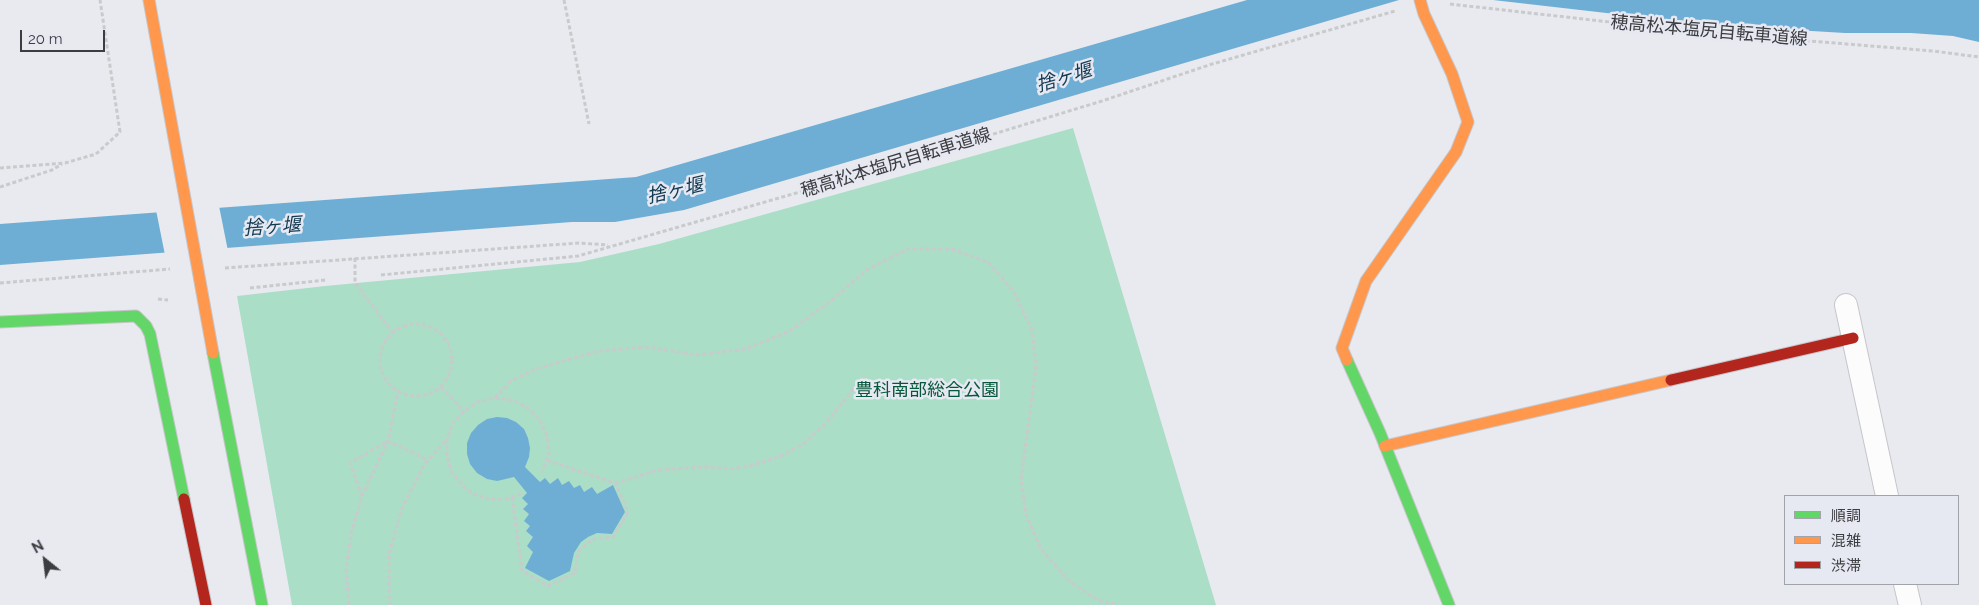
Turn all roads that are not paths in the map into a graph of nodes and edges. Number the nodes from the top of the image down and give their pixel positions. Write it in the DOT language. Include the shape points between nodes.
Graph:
graph roads {
  1 [pos="149,0"];
  2 [pos="1420,0"];
  3 [pos="1846,305"];
  4 [pos="0,322"];
  5 [pos="1853,338"];
  6 [pos="1385,446"];
  7 [pos="1886,495"];
  8 [pos="1905,585"];
  9 [pos="206,605"];
  10 [pos="262,605"];
  11 [pos="1449,605"];
  12 [pos="1910,605"];
  1 -- 10 [label="street" via="195,262"];
  2 -- 6 [label="street" via="1452,74 1468,122 1456,152 1366,281 1342,348"];
  3 -- 5 [label="street"];
  4 -- 9 [label="street" via="136,316 146,326"];
  5 -- 6 [label="street"];
  5 -- 7 [label="street"];
  6 -- 11 [label="street"];
  8 -- 12 [label="street"];
}
